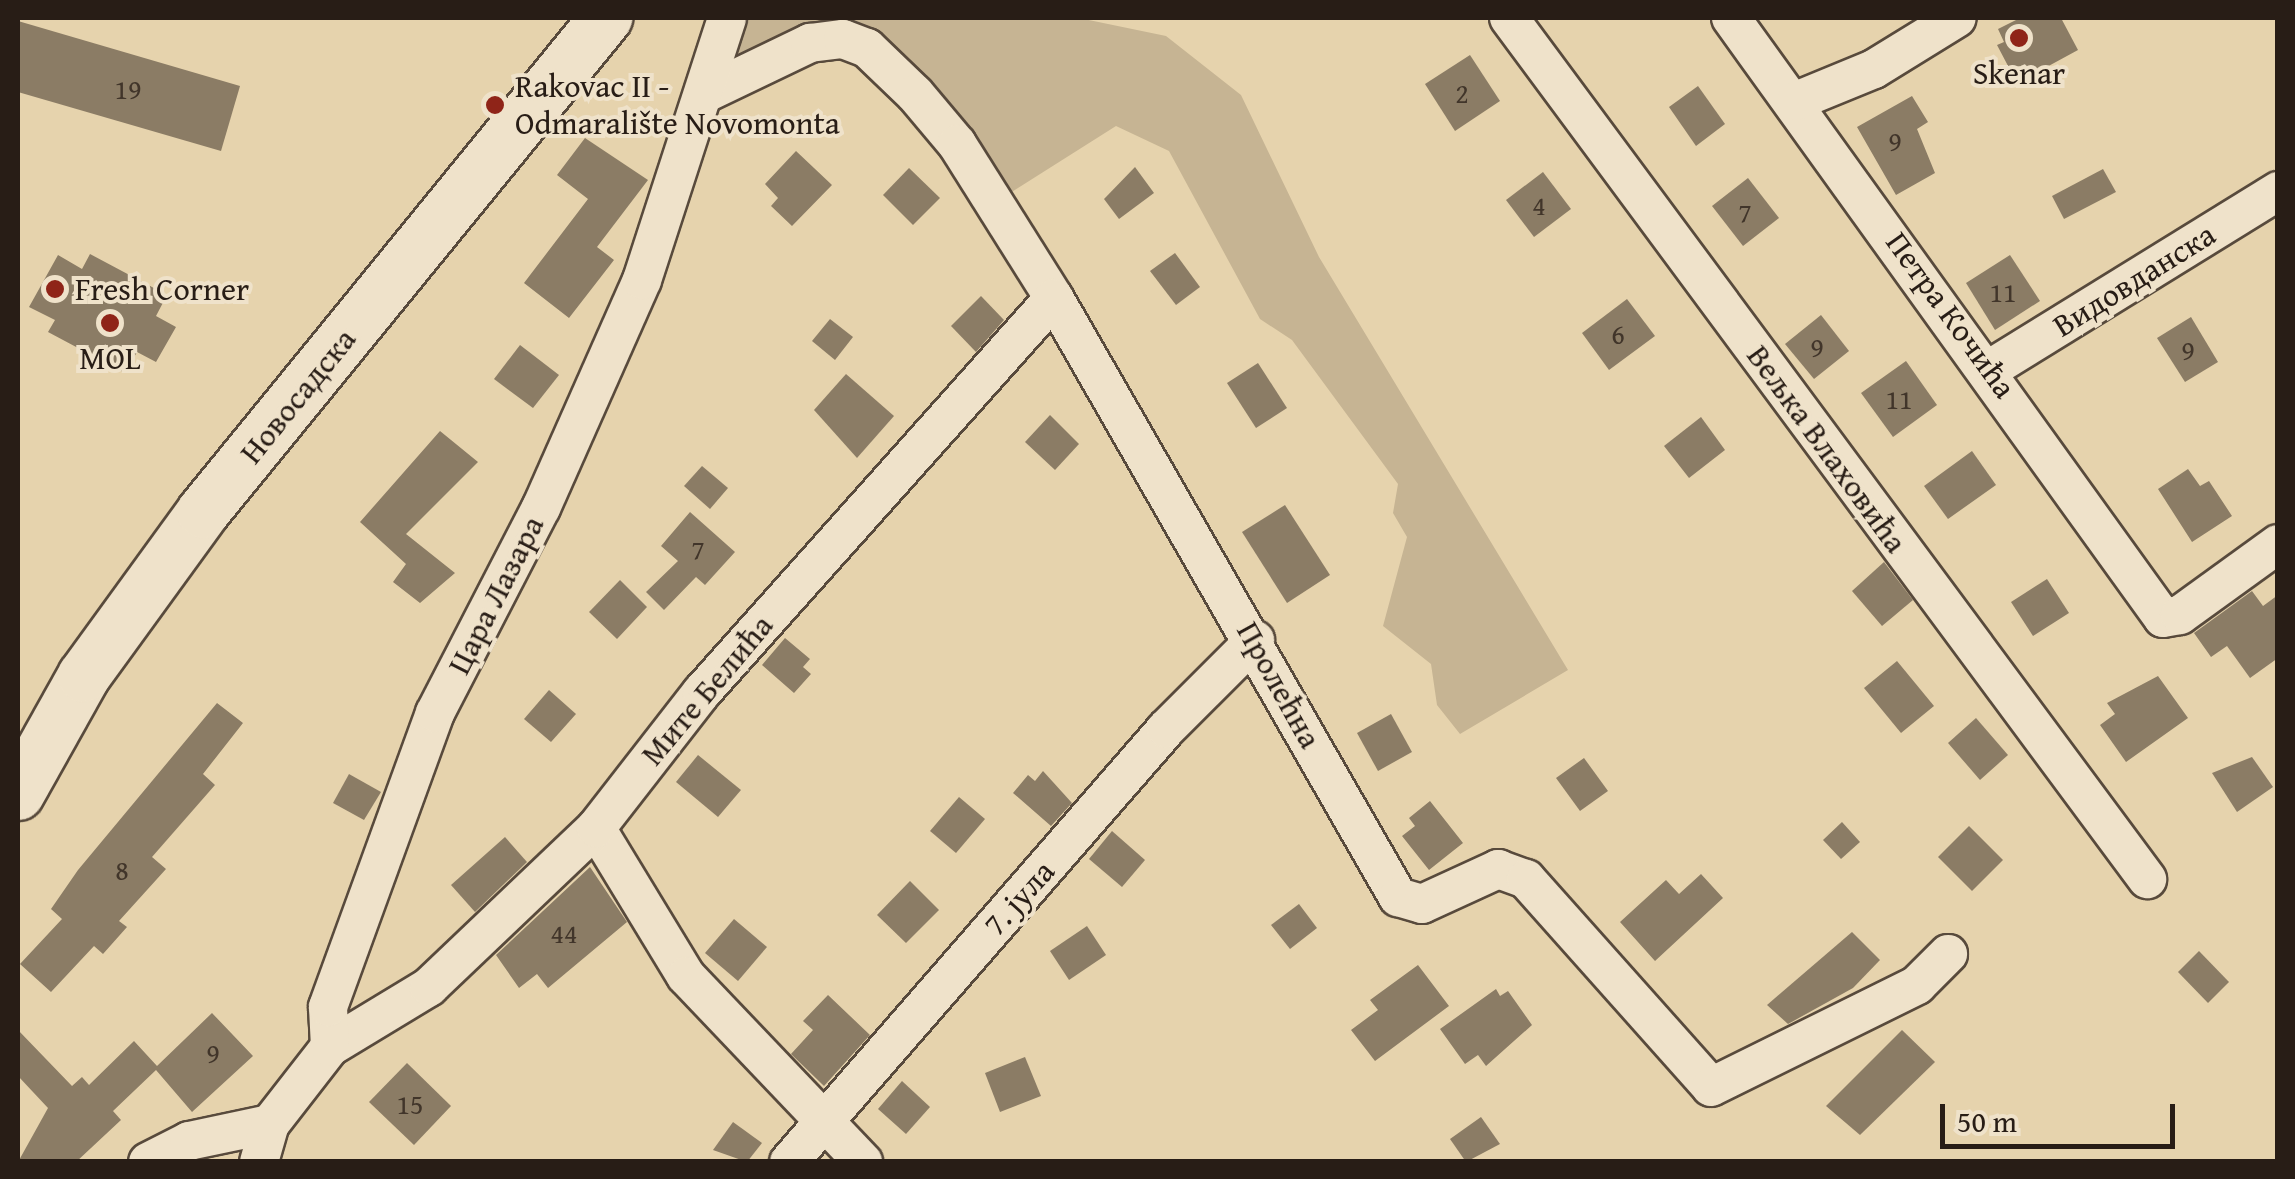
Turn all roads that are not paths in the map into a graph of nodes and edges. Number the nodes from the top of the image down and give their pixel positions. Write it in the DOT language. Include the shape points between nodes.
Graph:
graph roads {
  1 [pos="606,18"];
  2 [pos="727,18"];
  3 [pos="1509,18"];
  4 [pos="1730,18"];
  5 [pos="1957,18"];
  6 [pos="704,94"];
  7 [pos="1796,102"];
  8 [pos="2278,191"];
  9 [pos="1054,298"];
  10 [pos="1990,369"];
  11 [pos="2278,544"];
  12 [pos="1255,640"];
  13 [pos="18,794"];
  14 [pos="596,828"];
  15 [pos="2147,879"];
  16 [pos="1948,954"];
  17 [pos="330,1047"];
  18 [pos="821,1118"];
  19 [pos="270,1124"];
  20 [pos="148,1162"];
  21 [pos="259,1162"];
  22 [pos="789,1162"];
  23 [pos="863,1162"];
  1 -- 13 [label="main road, Новосадска" via="203,512 84,676"];
  2 -- 6 [label="street, Цара Лазара"];
  3 -- 15 [label="street, Вељка Влаховића"];
  4 -- 7 [label="street, Петра Кочића"];
  5 -- 7 [label="street" via="1874,68"];
  6 -- 9 [label="street, Пролећна" via="810,44 843,39 868,48 957,144"];
  6 -- 17 [label="street, Цара Лазара" via="618,333 541,508 434,713 328,1006"];
  7 -- 10 [label="street, Петра Кочића"];
  8 -- 10 [label="street, Видовданска"];
  9 -- 12 [label="street, Пролећна"];
  9 -- 14 [label="street, Мите Белића" via="702,692"];
  10 -- 11 [label="street, Петра Кочића" via="2163,618 2180,614"];
  12 -- 16 [label="street, Пролећна" via="1391,890 1422,904 1498,869 1526,878 1702,1084 1728,1084 1900,994"];
  12 -- 18 [label="street, 7. јула"];
  14 -- 17 [label="street, Мите Белића" via="430,987"];
  14 -- 18 [label="street" via="686,976"];
  17 -- 19 [label="street"];
  18 -- 22 [label="street, 7. јула"];
  18 -- 23 [label="street"];
  19 -- 20 [label="street" via="189,1140"];
  19 -- 21 [label="street"];
}
